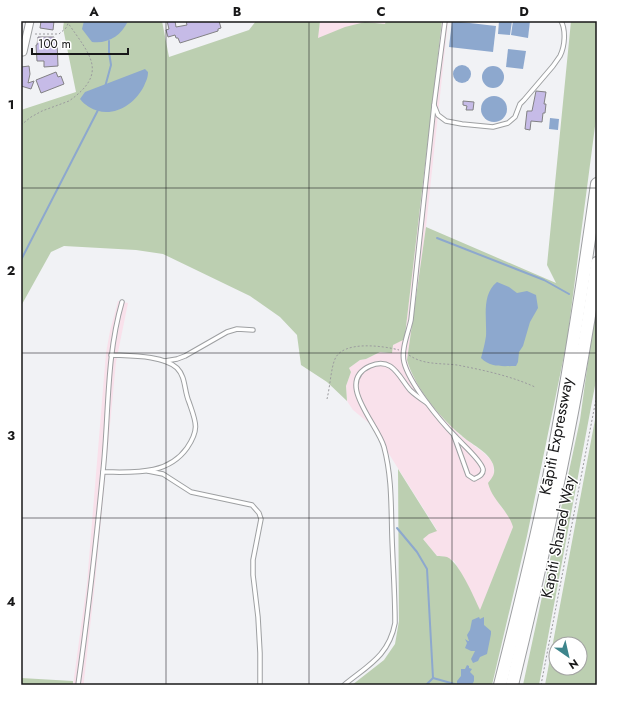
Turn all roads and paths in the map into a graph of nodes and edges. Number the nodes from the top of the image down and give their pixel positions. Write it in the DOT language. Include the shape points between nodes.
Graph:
graph roads {
  1 [pos="30,21"];
  2 [pos="68,21"];
  3 [pos="445,21"];
  4 [pos="561,21"];
  5 [pos="68,24"];
  6 [pos="28,34"];
  7 [pos="23,52"];
  8 [pos="434,105"];
  9 [pos="21,125"];
  10 [pos="597,184"];
  11 [pos="597,264"];
  12 [pos="122,302"];
  13 [pos="252,330"];
  14 [pos="404,351"];
  15 [pos="111,355"];
  16 [pos="164,361"];
  17 [pos="535,387"];
  18 [pos="597,394"];
  19 [pos="327,399"];
  20 [pos="431,406"];
  21 [pos="454,436"];
  22 [pos="103,472"];
  23 [pos="148,472"];
  24 [pos="78,685"];
  25 [pos="260,685"];
  26 [pos="344,685"];
  27 [pos="500,685"];
  28 [pos="512,685"];
  29 [pos="541,685"];
  1 -- 6 [label="street"];
  2 -- 5 [label="path"];
  3 -- 8 [label="lane"];
  4 -- 8 [label="lane" via="564,30 560,56 520,104 508,123 492,127 454,123 441,118"];
  5 -- 6 [label="path" via="59,34"];
  5 -- 9 [label="path" via="91,59 93,70 89,80 82,91 70,101 42,111"];
  6 -- 7 [label="street"];
  8 -- 14 [label="lane" via="411,320"];
  10 -- 27 [label="highway, Kāpiti Expressway" via="568,377 549,475"];
  11 -- 28 [label="highway, Kāpiti Expressway" via="560,476"];
  12 -- 15 [label="lane"];
  13 -- 16 [label="lane" via="237,329 227,332 185,356"];
  14 -- 17 [label="path" via="417,361 478,370 520,380"];
  14 -- 19 [label="path" via="377,346 344,348 335,358"];
  14 -- 20 [label="lane" via="407,372"];
  15 -- 16 [label="lane"];
  15 -- 22 [label="lane"];
  16 -- 23 [label="lane" via="181,373 196,420 196,428 188,446 175,461"];
  18 -- 29 [label="path, Kapiti Shared Way"];
  20 -- 21 [label="lane"];
  20 -- 26 [label="lane" via="412,392 395,369 384,364 375,364 367,368 356,381 357,394 383,442 387,462 391,492 395,623 386,649"];
  21 -- 21 [label="lane" via="480,462 483,470 479,477 474,479 468,475"];
  22 -- 23 [label="lane"];
  22 -- 24 [label="lane" via="92,586"];
  23 -- 25 [label="lane" via="163,474 191,492 252,506 259,513 261,519 253,560"];
}
